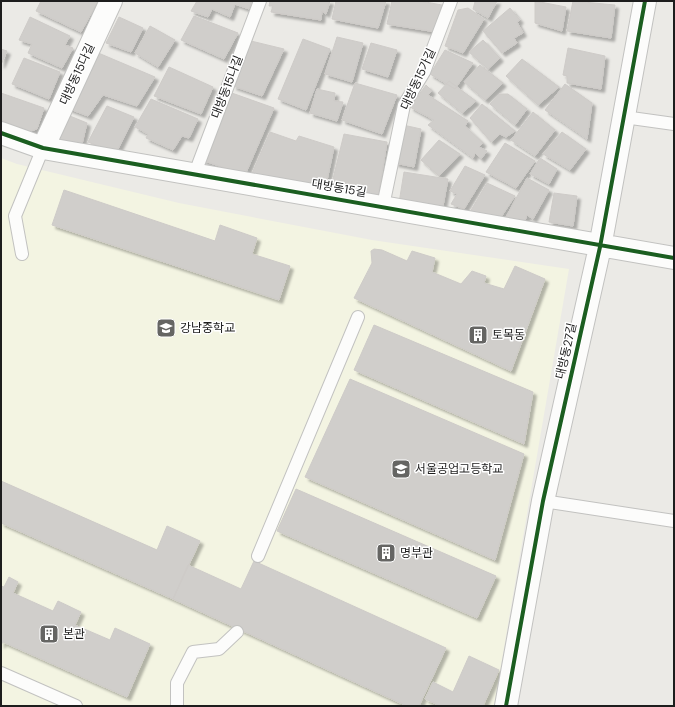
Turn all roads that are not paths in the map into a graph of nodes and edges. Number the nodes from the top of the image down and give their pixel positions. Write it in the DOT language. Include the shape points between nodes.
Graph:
graph roads {
  1 [pos="111,1"];
  2 [pos="260,1"];
  3 [pos="451,1"];
  4 [pos="645,1"];
  5 [pos="624,117"];
  6 [pos="674,124"];
  7 [pos="1,133"];
  8 [pos="43,148"];
  9 [pos="195,173"];
  10 [pos="383,206"];
  11 [pos="600,246"];
  12 [pos="22,254"];
  13 [pos="674,258"];
  14 [pos="358,317"];
  15 [pos="543,501"];
  16 [pos="674,521"];
  17 [pos="258,556"];
  18 [pos="238,632"];
  19 [pos="1,673"];
  20 [pos="76,706"];
  21 [pos="177,706"];
  22 [pos="506,706"];
  1 -- 8 [label="street, 대방동15다길"];
  2 -- 9 [label="lane, 대방동15나길"];
  3 -- 10 [label="lane, 대방동15가길" via="424,72 404,106"];
  4 -- 5 [label="street, 대방동27길"];
  5 -- 6 [label="lane"];
  5 -- 11 [label="street, 대방동27길"];
  7 -- 8 [label="street, 대방동15길"];
  8 -- 9 [label="street, 대방동15길"];
  8 -- 12 [label="lane" via="15,216"];
  9 -- 10 [label="street, 대방동15길"];
  10 -- 11 [label="street, 대방동15길"];
  11 -- 13 [label="street, 대방동15길"];
  11 -- 15 [label="street, 대방동27길"];
  14 -- 17 [label="lane"];
  15 -- 16 [label="lane"];
  15 -- 22 [label="street, 대방동27길"];
  18 -- 21 [label="lane" via="219,649 193,652 177,682"];
  19 -- 20 [label="lane"];
}
